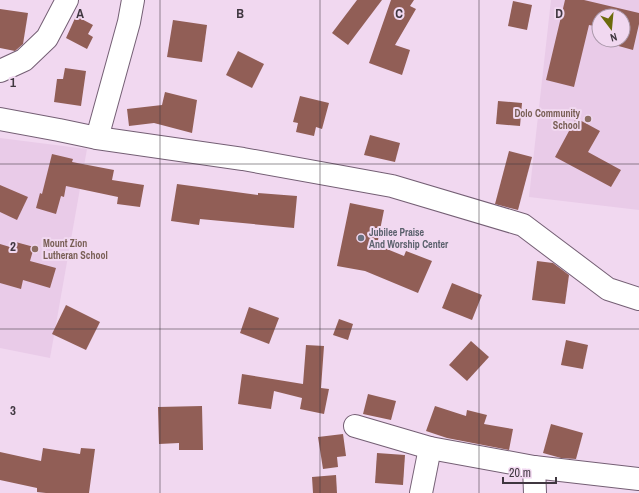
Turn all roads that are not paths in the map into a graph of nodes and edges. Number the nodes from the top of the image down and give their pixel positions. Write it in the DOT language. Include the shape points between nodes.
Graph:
graph roads {
  1 [pos="67,0"];
  2 [pos="131,0"];
  3 [pos="0,71"];
  4 [pos="0,119"];
  5 [pos="97,138"];
  6 [pos="639,299"];
  7 [pos="354,426"];
  8 [pos="430,448"];
  9 [pos="534,467"];
  10 [pos="639,479"];
  11 [pos="421,493"];
  12 [pos="535,493"];
  1 -- 3 [label="street" via="47,38 24,60"];
  2 -- 5 [label="street" via="129,22"];
  4 -- 5 [label="street"];
  5 -- 6 [label="street" via="243,159 392,186 523,224 608,289"];
  7 -- 8 [label="street"];
  8 -- 9 [label="street"];
  8 -- 11 [label="street"];
  9 -- 10 [label="street"];
  9 -- 12 [label="street"];
}
